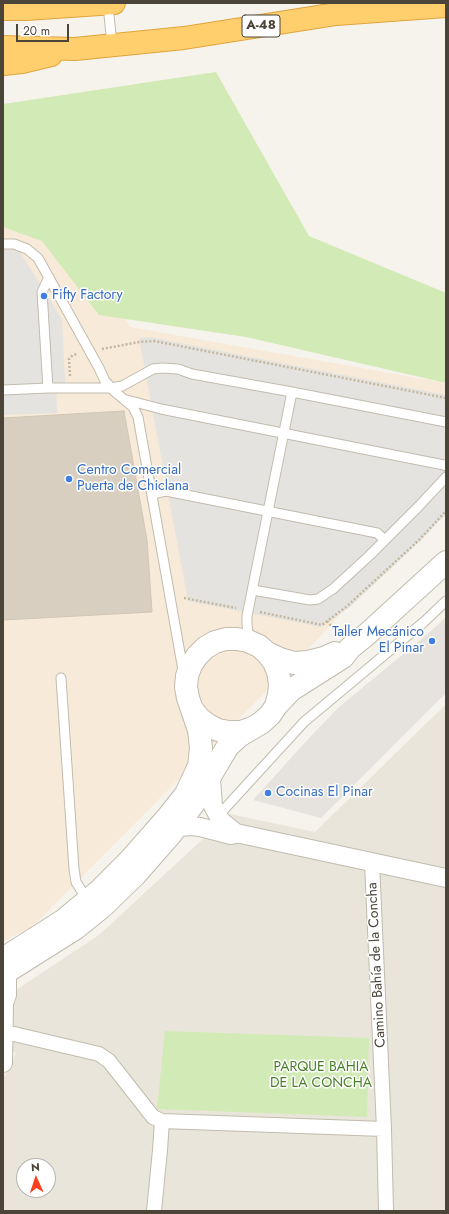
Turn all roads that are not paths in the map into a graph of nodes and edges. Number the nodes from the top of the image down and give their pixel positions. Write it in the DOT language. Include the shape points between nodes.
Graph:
graph roads {
  1 [pos="111,3"];
  2 [pos="446,6"];
  3 [pos="3,10"];
  4 [pos="112,45"];
  5 [pos="3,47"];
  6 [pos="75,49"];
  7 [pos="3,64"];
  8 [pos="3,244"];
  9 [pos="49,277"];
  10 [pos="48,388"];
  11 [pos="111,388"];
  12 [pos="3,390"];
  13 [pos="292,392"];
  14 [pos="125,400"];
  15 [pos="446,422"];
  16 [pos="284,434"];
  17 [pos="446,466"];
  18 [pos="446,477"];
  19 [pos="152,494"];
  20 [pos="268,512"];
  21 [pos="385,540"];
  22 [pos="446,562"];
  23 [pos="252,590"];
  24 [pos="446,601"];
  25 [pos="350,648"];
  26 [pos="263,650"];
  27 [pos="61,678"];
  28 [pos="186,687"];
  29 [pos="276,706"];
  30 [pos="192,709"];
  31 [pos="252,729"];
  32 [pos="215,766"];
  33 [pos="218,816"];
  34 [pos="174,830"];
  35 [pos="236,833"];
  36 [pos="372,863"];
  37 [pos="446,878"];
  38 [pos="92,906"];
  39 [pos="4,968"];
  40 [pos="3,1003"];
  41 [pos="4,1034"];
  42 [pos="3,1061"];
  43 [pos="162,1121"];
  44 [pos="384,1129"];
  45 [pos="154,1211"];
  46 [pos="386,1211"];
  1 -- 3 [label="highway"];
  1 -- 4 [label="lane"];
  2 -- 4 [label="highway, A-48" via="336,14 184,38"];
  4 -- 6 [label="highway, A-48"];
  5 -- 6 [label="highway, A-48"];
  6 -- 7 [label="highway"];
  8 -- 9 [label="lane" via="14,244 27,249 38,258"];
  9 -- 10 [label="lane" via="42,292"];
  9 -- 11 [label="lane"];
  10 -- 11 [label="lane"];
  10 -- 12 [label="lane"];
  11 -- 13 [label="lane" via="122,386 153,369 162,368"];
  11 -- 14 [label="lane"];
  13 -- 15 [label="lane"];
  13 -- 16 [label="lane"];
  14 -- 16 [label="lane"];
  14 -- 19 [label="lane" via="133,407 138,417"];
  16 -- 17 [label="lane"];
  16 -- 20 [label="lane"];
  18 -- 21 [label="lane"];
  19 -- 20 [label="lane" via="166,491"];
  19 -- 28 [label="lane"];
  20 -- 21 [label="lane" via="377,533"];
  20 -- 23 [label="lane"];
  21 -- 23 [label="lane" via="333,589 318,599 310,600"];
  22 -- 25 [label="street"];
  23 -- 26 [label="lane" via="246,624 248,633"];
  24 -- 33 [label="lane" via="304,722"];
  25 -- 26 [label="street" via="308,662 287,661"];
  25 -- 29 [label="street" via="343,657 291,690"];
  26 -- 28 [label="street" via="248,641 226,639 215,642 205,648 191,665"];
  26 -- 29 [label="street" via="274,662 278,672 280,684"];
  27 -- 38 [label="lane" via="74,869 76,882"];
  28 -- 30 [label="street"];
  29 -- 31 [label="street" via="270,715"];
  30 -- 31 [label="street" via="199,718 218,730 241,732"];
  30 -- 38 [label="street" via="199,730 201,748 199,766 186,794 130,860 99,891"];
  31 -- 32 [label="street" via="228,746"];
  32 -- 33 [label="street" via="212,792 213,806"];
  32 -- 34 [label="street" via="194,803"];
  33 -- 35 [label="street"];
  34 -- 35 [label="street" via="191,826 231,835"];
  34 -- 38 [label="street" via="135,875 102,907"];
  35 -- 36 [label="street"];
  36 -- 37 [label="street"];
  36 -- 44 [label="street, Camino Bahía de la Concha"];
  38 -- 39 [label="street" via="64,920"];
  39 -- 40 [label="street" via="7,995"];
  40 -- 41 [label="street"];
  41 -- 42 [label="street"];
  41 -- 43 [label="street" via="14,1034 99,1054 109,1061 153,1117"];
  43 -- 44 [label="street"];
  43 -- 45 [label="street"];
  44 -- 46 [label="street, Camino Bahía de la Concha"];
}
